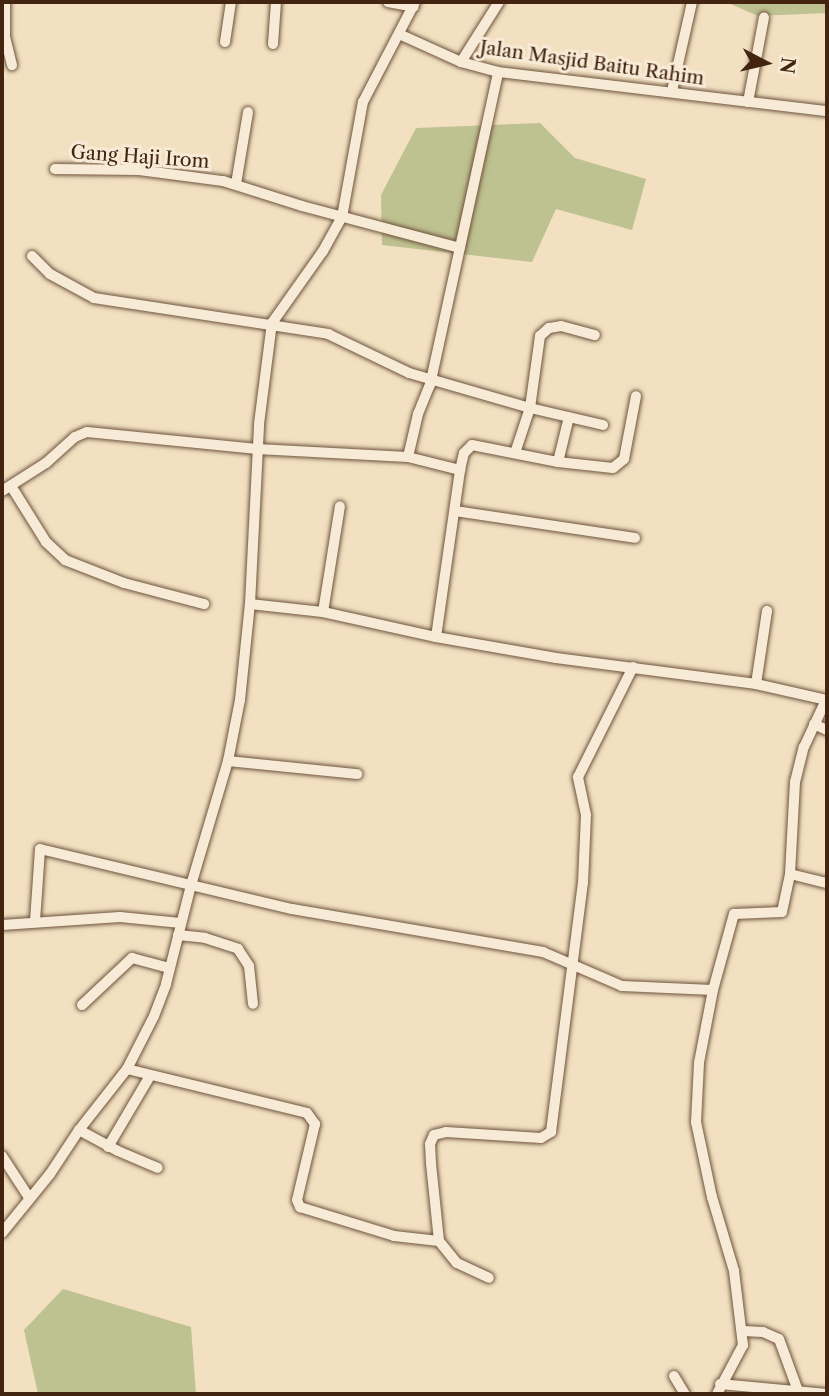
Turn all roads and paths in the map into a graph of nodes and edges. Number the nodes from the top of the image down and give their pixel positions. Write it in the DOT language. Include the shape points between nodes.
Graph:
graph roads {
  1 [pos="5,2"];
  2 [pos="231,2"];
  3 [pos="276,2"];
  4 [pos="388,2"];
  5 [pos="499,2"];
  6 [pos="692,2"];
  7 [pos="415,4"];
  8 [pos="764,17"];
  9 [pos="399,34"];
  10 [pos="225,43"];
  11 [pos="273,44"];
  12 [pos="461,62"];
  13 [pos="12,65"];
  14 [pos="498,72"];
  15 [pos="672,91"];
  16 [pos="748,102"];
  17 [pos="827,111"];
  18 [pos="248,112"];
  19 [pos="55,169"];
  20 [pos="236,184"];
  21 [pos="342,217"];
  22 [pos="460,248"];
  23 [pos="32,256"];
  24 [pos="272,323"];
  25 [pos="595,335"];
  26 [pos="432,378"];
  27 [pos="635,396"];
  28 [pos="530,408"];
  29 [pos="569,417"];
  30 [pos="603,425"];
  31 [pos="257,449"];
  32 [pos="515,453"];
  33 [pos="408,457"];
  34 [pos="558,462"];
  35 [pos="460,470"];
  36 [pos="6,489"];
  37 [pos="340,506"];
  38 [pos="455,511"];
  39 [pos="635,538"];
  40 [pos="204,604"];
  41 [pos="250,604"];
  42 [pos="766,611"];
  43 [pos="323,612"];
  44 [pos="436,637"];
  45 [pos="633,667"];
  46 [pos="756,684"];
  47 [pos="827,700"];
  48 [pos="814,724"];
  49 [pos="827,730"];
  50 [pos="228,761"];
  51 [pos="357,775"];
  52 [pos="790,874"];
  53 [pos="827,883"];
  54 [pos="191,885"];
  55 [pos="35,921"];
  56 [pos="2,925"];
  57 [pos="179,929"];
  58 [pos="574,963"];
  59 [pos="169,968"];
  60 [pos="713,990"];
  61 [pos="253,1004"];
  62 [pos="82,1005"];
  63 [pos="127,1069"];
  64 [pos="150,1076"];
  65 [pos="79,1130"];
  66 [pos="108,1147"];
  67 [pos="2,1156"];
  68 [pos="158,1168"];
  69 [pos="30,1199"];
  70 [pos="2,1233"];
  71 [pos="439,1241"];
  72 [pos="489,1278"];
  73 [pos="743,1331"];
  74 [pos="674,1376"];
  75 [pos="718,1389"];
  76 [pos="798,1391"];
  77 [pos="685,1394"];
  78 [pos="827,1394"];
  1 -- 13 [label="street" via="5,37"];
  2 -- 10 [label="street"];
  3 -- 11 [label="street"];
  4 -- 7 [label="street"];
  5 -- 12 [label="street"];
  6 -- 15 [label="street"];
  7 -- 9 [label="street"];
  8 -- 16 [label="street"];
  9 -- 12 [label="street, Jalan Masjid Baitu Rahim"];
  9 -- 21 [label="street" via="363,102"];
  12 -- 14 [label="street, Jalan Masjid Baitu Rahim"];
  14 -- 15 [label="street, Jalan Masjid Baitu Rahim"];
  14 -- 22 [label="street"];
  15 -- 16 [label="street, Jalan Masjid Baitu Rahim"];
  16 -- 17 [label="street, Jalan Masjid Baitu Rahim"];
  18 -- 20 [label="street"];
  19 -- 20 [label="street, Gang Haji Irom" via="139,170"];
  20 -- 21 [label="street, Gang Haji Irom"];
  21 -- 22 [label="street, Gang Haji Irom"];
  21 -- 24 [label="street"];
  22 -- 26 [label="street"];
  23 -- 24 [label="street" via="50,274 94,298"];
  24 -- 26 [label="street" via="328,334 388,365"];
  24 -- 31 [label="street"];
  25 -- 28 [label="street" via="561,326 540,336"];
  26 -- 28 [label="street"];
  26 -- 33 [label="street"];
  27 -- 34 [label="street" via="621,465"];
  28 -- 29 [label="street"];
  28 -- 32 [label="street"];
  29 -- 30 [label="street"];
  29 -- 34 [label="street"];
  31 -- 33 [label="street"];
  31 -- 36 [label="street" via="87,432"];
  31 -- 41 [label="street"];
  32 -- 34 [label="street"];
  32 -- 35 [label="street" via="471,445"];
  33 -- 35 [label="street"];
  35 -- 38 [label="street"];
  36 -- 40 [label="street" via="65,560 124,583"];
  37 -- 43 [label="street"];
  38 -- 39 [label="street"];
  38 -- 44 [label="street"];
  41 -- 43 [label="street"];
  41 -- 50 [label="street"];
  42 -- 46 [label="street"];
  43 -- 44 [label="street"];
  44 -- 45 [label="street"];
  45 -- 46 [label="street"];
  45 -- 58 [label="street" via="578,777 586,823"];
  46 -- 47 [label="street"];
  47 -- 48 [label="street"];
  48 -- 49 [label="street"];
  48 -- 52 [label="street" via="795,782"];
  50 -- 51 [label="street"];
  50 -- 54 [label="street"];
  52 -- 53 [label="street"];
  52 -- 60 [label="street" via="782,912 734,914"];
  54 -- 55 [label="street" via="40,849"];
  54 -- 57 [label="street"];
  54 -- 58 [label="street" via="292,909 543,952"];
  55 -- 56 [label="street"];
  55 -- 57 [label="street" via="120,917"];
  57 -- 59 [label="street"];
  57 -- 61 [label="street" via="238,949 249,966"];
  58 -- 60 [label="street" via="622,986"];
  58 -- 71 [label="street" via="551,1132 541,1138 434,1135 430,1144"];
  59 -- 62 [label="street" via="132,958"];
  59 -- 63 [label="street" via="154,1016"];
  60 -- 73 [label="street" via="699,1063 696,1122 734,1271"];
  63 -- 64 [label="street"];
  63 -- 65 [label="street"];
  64 -- 66 [label="street"];
  64 -- 71 [label="street" via="307,1113 315,1124 297,1200 300,1207 394,1236"];
  65 -- 66 [label="street"];
  65 -- 69 [label="street"];
  66 -- 68 [label="street"];
  67 -- 69 [label="street"];
  69 -- 70 [label="street"];
  71 -- 72 [label="street" via="457,1263"];
  73 -- 75 [label="street" via="740,1353"];
  73 -- 76 [label="street" via="779,1339"];
  74 -- 77 [label="street"];
  75 -- 76 [label="street"];
  76 -- 78 [label="street"];
}
